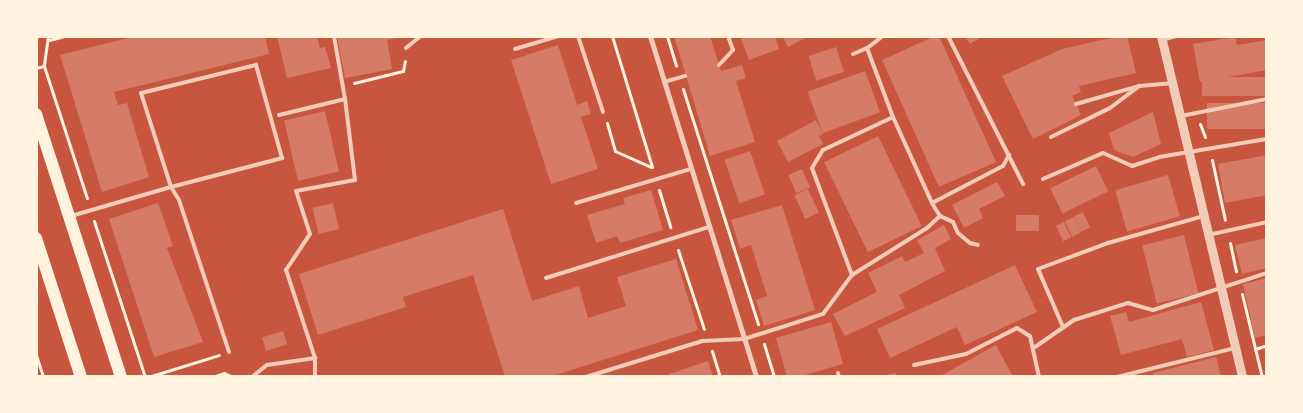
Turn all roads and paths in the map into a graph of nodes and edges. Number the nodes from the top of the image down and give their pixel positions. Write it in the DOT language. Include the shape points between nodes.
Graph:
graph roads {
  1 [pos="65,36"];
  2 [pos="334,36"];
  3 [pos="422,36"];
  4 [pos="560,36"];
  5 [pos="578,36"];
  6 [pos="612,36"];
  7 [pos="650,36"];
  8 [pos="668,36"];
  9 [pos="728,36"];
  10 [pos="883,36"];
  11 [pos="948,36"];
  12 [pos="1176,36"];
  13 [pos="49,38"];
  14 [pos="1161,38"];
  15 [pos="406,48"];
  16 [pos="867,48"];
  17 [pos="515,49"];
  18 [pos="853,54"];
  19 [pos="719,65"];
  20 [pos="36,68"];
  21 [pos="685,76"];
  22 [pos="680,77"];
  23 [pos="664,82"];
  24 [pos="1171,83"];
  25 [pos="344,86"];
  26 [pos="1139,86"];
  27 [pos="1267,99"];
  28 [pos="345,100"];
  29 [pos="1076,104"];
  30 [pos="603,112"];
  31 [pos="1196,113"];
  32 [pos="36,114"];
  33 [pos="279,115"];
  34 [pos="1180,116"];
  35 [pos="893,117"];
  36 [pos="1052,137"];
  37 [pos="1267,139"];
  38 [pos="1210,150"];
  39 [pos="1189,154"];
  40 [pos="1009,155"];
  41 [pos="652,167"];
  42 [pos="691,169"];
  43 [pos="1043,179"];
  44 [pos="656,180"];
  45 [pos="1023,184"];
  46 [pos="171,188"];
  47 [pos="576,203"];
  48 [pos="932,203"];
  49 [pos="940,216"];
  50 [pos="1204,216"];
  51 [pos="69,217"];
  52 [pos="1267,222"];
  53 [pos="709,227"];
  54 [pos="1227,230"];
  55 [pos="1208,235"];
  56 [pos="36,238"];
  57 [pos="674,239"];
  58 [pos="978,245"];
  59 [pos="1267,273"];
  60 [pos="852,274"];
  61 [pos="546,278"];
  62 [pos="1238,280"];
  63 [pos="1220,286"];
  64 [pos="1063,327"];
  65 [pos="762,334"];
  66 [pos="744,339"];
  67 [pos="709,342"];
  68 [pos="1267,345"];
  69 [pos="1035,347"];
  70 [pos="1235,348"];
  71 [pos="1255,349"];
  72 [pos="229,352"];
  73 [pos="36,355"];
  74 [pos="315,358"];
  75 [pos="914,365"];
  76 [pos="44,377"];
  77 [pos="81,377"];
  78 [pos="121,377"];
  79 [pos="148,377"];
  80 [pos="212,377"];
  81 [pos="233,377"];
  82 [pos="252,377"];
  83 [pos="315,377"];
  84 [pos="586,377"];
  85 [pos="720,377"];
  86 [pos="756,377"];
  87 [pos="774,377"];
  88 [pos="1039,377"];
  89 [pos="1117,377"];
  90 [pos="1242,377"];
  91 [pos="1262,377"];
  1 -- 13 [label="path"];
  2 -- 25 [label="lane"];
  3 -- 15 [label="lane"];
  4 -- 17 [label="lane"];
  5 -- 30 [label="lane"];
  6 -- 41 [label="path"];
  7 -- 23 [label="street"];
  8 -- 22 [label="path"];
  9 -- 19 [label="lane" via="733,50"];
  10 -- 16 [label="lane"];
  11 -- 40 [label="lane"];
  12 -- 14 [label="lane"];
  13 -- 20 [label="path" via="44,66"];
  14 -- 24 [label="street"];
  15 -- 25 [label="path" via="403,72"];
  16 -- 18 [label="lane"];
  16 -- 35 [label="lane"];
  21 -- 22 [label="lane"];
  22 -- 23 [label="lane"];
  22 -- 65 [label="path"];
  23 -- 42 [label="street"];
  24 -- 26 [label="lane"];
  24 -- 34 [label="street"];
  25 -- 28 [label="lane"];
  26 -- 29 [label="lane"];
  26 -- 36 [label="lane" via="1110,108"];
  27 -- 31 [label="lane"];
  28 -- 33 [label="lane"];
  28 -- 74 [label="lane" via="355,180 296,191 310,234 286,270"];
  30 -- 41 [label="path" via="615,151"];
  31 -- 34 [label="lane"];
  31 -- 38 [label="path"];
  32 -- 51 [label="main road"];
  34 -- 39 [label="street"];
  35 -- 48 [label="lane"];
  35 -- 60 [label="lane" via="823,150 812,168"];
  37 -- 38 [label="lane"];
  38 -- 39 [label="lane"];
  38 -- 54 [label="path"];
  39 -- 43 [label="lane" via="1159,157 1132,166 1103,154"];
  39 -- 50 [label="street"];
  40 -- 45 [label="lane"];
  40 -- 48 [label="lane" via="1003,166"];
  41 -- 44 [label="path"];
  42 -- 44 [label="lane"];
  42 -- 53 [label="street"];
  44 -- 47 [label="lane"];
  44 -- 57 [label="path"];
  46 -- 46 [label="lane" via="282,158 256,65 141,93"];
  46 -- 51 [label="lane"];
  46 -- 72 [label="lane" via="179,200"];
  48 -- 49 [label="lane"];
  49 -- 58 [label="lane" via="953,222 958,233 970,243"];
  49 -- 60 [label="lane" via="928,228"];
  50 -- 55 [label="street"];
  50 -- 64 [label="lane" via="1108,243 1038,270"];
  51 -- 78 [label="main road"];
  52 -- 54 [label="lane"];
  53 -- 57 [label="lane"];
  53 -- 66 [label="street"];
  54 -- 55 [label="lane"];
  54 -- 62 [label="path"];
  55 -- 63 [label="street"];
  56 -- 77 [label="main road"];
  57 -- 61 [label="lane"];
  57 -- 67 [label="path"];
  59 -- 62 [label="lane"];
  60 -- 65 [label="lane" via="823,314"];
  62 -- 63 [label="lane"];
  62 -- 71 [label="path"];
  63 -- 64 [label="lane" via="1205,295 1153,310 1128,303 1074,320"];
  63 -- 70 [label="street"];
  64 -- 69 [label="lane"];
  65 -- 66 [label="lane"];
  65 -- 87 [label="path"];
  66 -- 67 [label="lane"];
  66 -- 86 [label="street"];
  67 -- 84 [label="lane" via="702,341"];
  67 -- 85 [label="path"];
  68 -- 71 [label="path"];
  69 -- 75 [label="lane" via="1030,336 1017,328 966,354"];
  69 -- 88 [label="lane"];
  70 -- 89 [label="lane"];
  70 -- 90 [label="street"];
  71 -- 91 [label="path"];
  72 -- 79 [label="path"];
  73 -- 76 [label="path"];
  74 -- 82 [label="lane" via="267,365"];
  74 -- 83 [label="lane"];
  80 -- 81 [label="path" via="224,373"];
}
